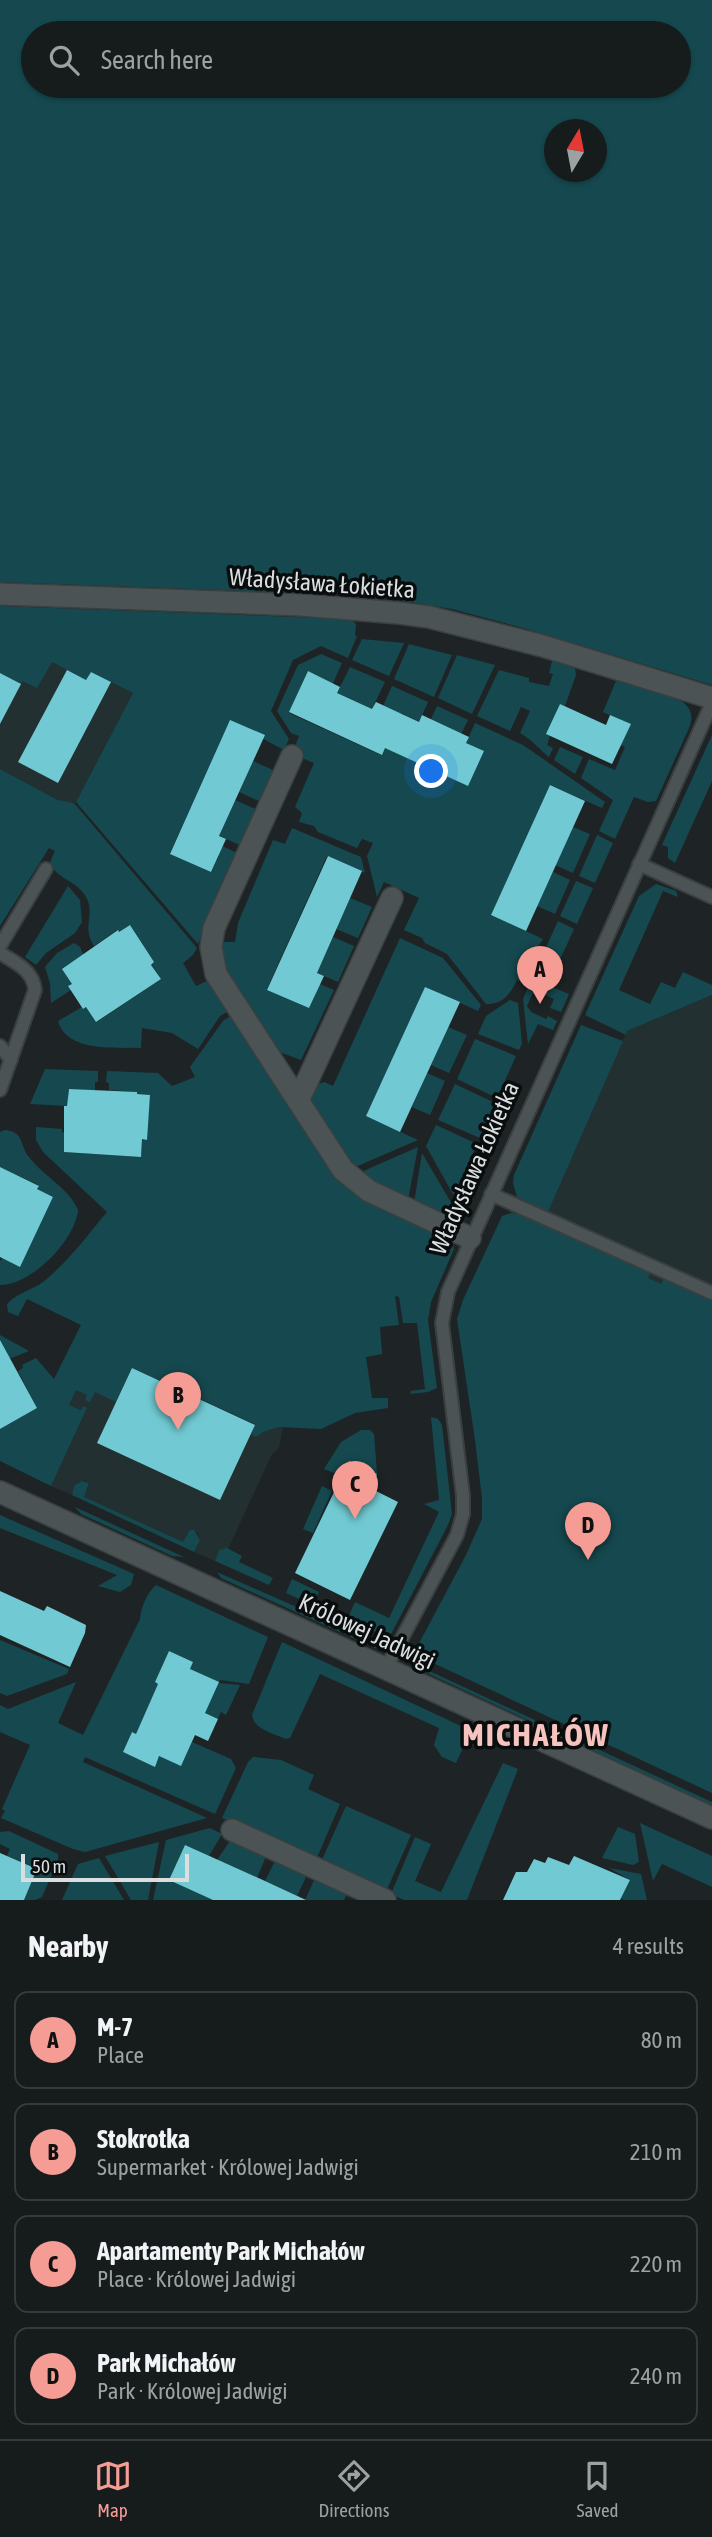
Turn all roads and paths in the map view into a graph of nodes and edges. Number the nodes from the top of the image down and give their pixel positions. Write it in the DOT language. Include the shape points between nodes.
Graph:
graph roads {
  1 [pos="0,594"];
  2 [pos="712,701"];
  3 [pos="292,756"];
  4 [pos="639,864"];
  5 [pos="46,869"];
  6 [pos="712,897"];
  7 [pos="392,898"];
  8 [pos="0,946"];
  9 [pos="0,953"];
  10 [pos="0,1046"];
  11 [pos="11,1060"];
  12 [pos="0,1090"];
  13 [pos="298,1101"];
  14 [pos="491,1194"];
  15 [pos="470,1238"];
  16 [pos="712,1293"];
  17 [pos="0,1492"];
  18 [pos="386,1668"];
  19 [pos="712,1818"];
  20 [pos="232,1830"];
  21 [pos="385,1900"];
  1 -- 2 [label="street, Władysława Łokietka" via="409,614 543,646"];
  2 -- 4 [label="lane, Władysława Łokietka"];
  3 -- 13 [label="street" via="218,920 211,947 216,974"];
  4 -- 6 [label="lane"];
  4 -- 14 [label="lane, Władysława Łokietka"];
  5 -- 8 [label="lane"];
  7 -- 13 [label="street"];
  9 -- 11 [label="lane" via="27,971 35,984 34,999"];
  10 -- 11 [label="lane"];
  11 -- 12 [label="lane"];
  13 -- 15 [label="street" via="334,1159 355,1181"];
  14 -- 15 [label="lane, Władysława Łokietka"];
  14 -- 16 [label="lane"];
  15 -- 18 [label="lane, Władysława Łokietka" via="445,1301 442,1323 463,1514 457,1535"];
  17 -- 18 [label="street, Królowej Jadwigi"];
  18 -- 19 [label="street, Królowej Jadwigi"];
  20 -- 21 [label="street"];
}
